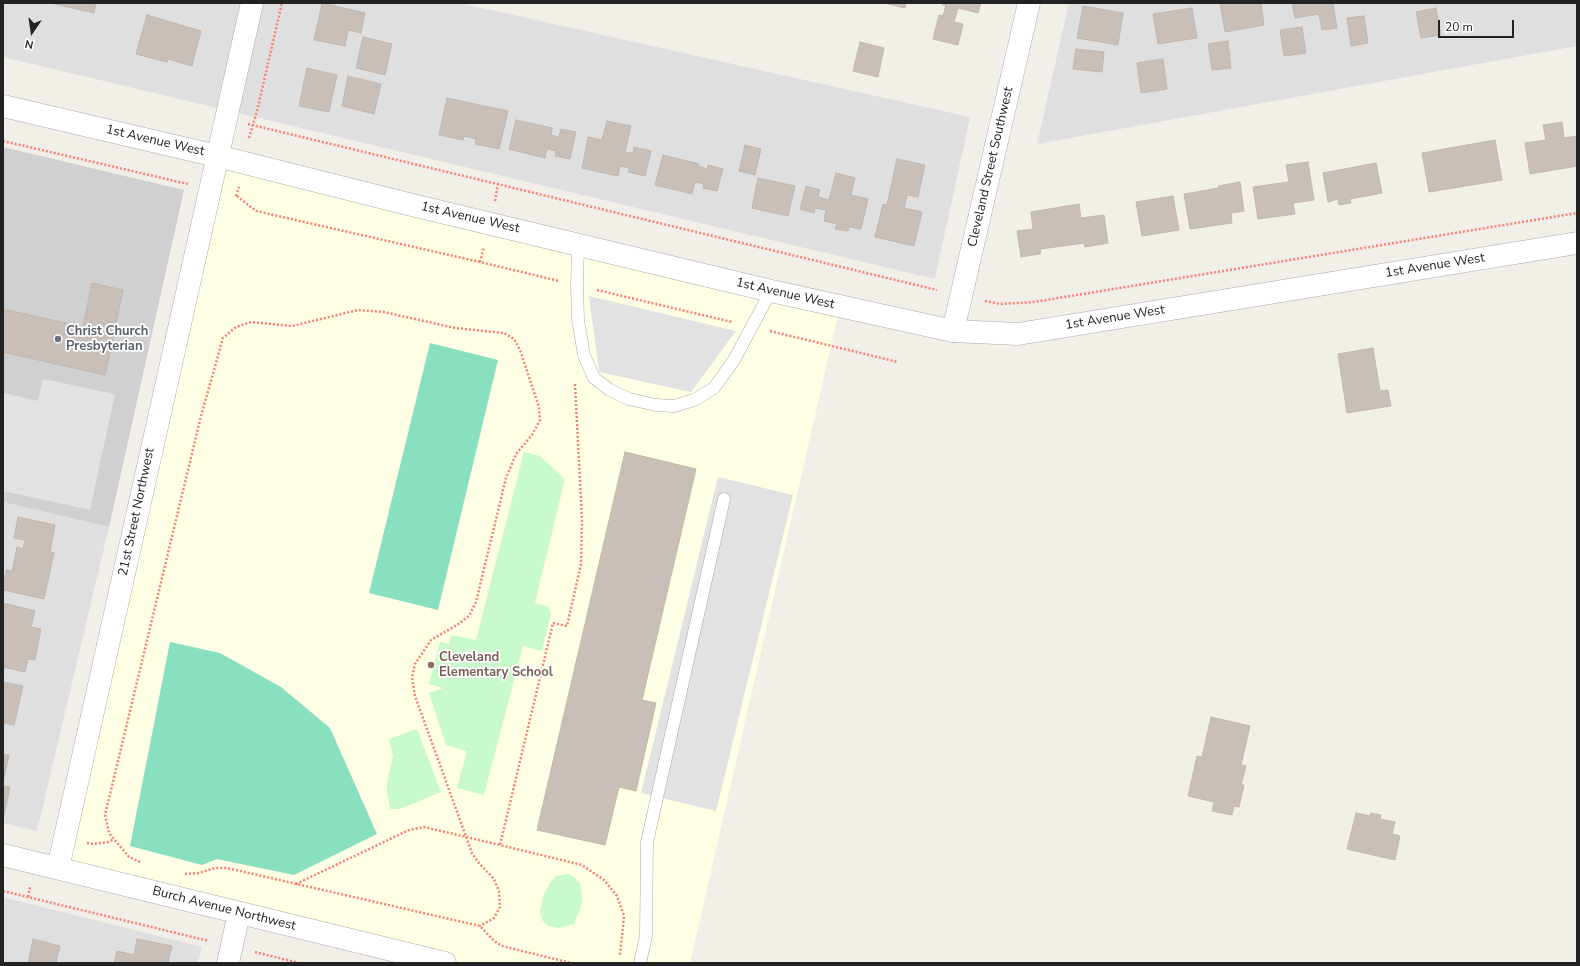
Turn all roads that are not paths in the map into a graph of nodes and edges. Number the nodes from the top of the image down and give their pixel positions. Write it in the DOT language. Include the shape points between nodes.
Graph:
graph roads {
  1 [pos="252,3"];
  2 [pos="1029,3"];
  3 [pos="3,106"];
  4 [pos="217,156"];
  5 [pos="1577,243"];
  6 [pos="578,245"];
  7 [pos="771,291"];
  8 [pos="953,331"];
  9 [pos="724,499"];
  10 [pos="3,855"];
  11 [pos="58,868"];
  12 [pos="239,913"];
  13 [pos="228,963"];
  14 [pos="445,963"];
  15 [pos="640,963"];
  1 -- 4 [label="street, 21st Street Northwest"];
  2 -- 8 [label="street, Cleveland Street Southwest"];
  3 -- 4 [label="street, 1st Avenue West"];
  4 -- 6 [label="street, 1st Avenue West"];
  4 -- 11 [label="street, 21st Street Northwest"];
  5 -- 8 [label="street, 1st Avenue West" via="1018,334"];
  6 -- 7 [label="street, 1st Avenue West"];
  6 -- 7 [label="lane" via="579,328 584,355 594,378 610,390 656,405 674,406 694,400 714,388 734,360"];
  7 -- 8 [label="street, 1st Avenue West"];
  9 -- 15 [label="lane" via="647,842 646,936"];
  10 -- 11 [label="street, Burch Avenue Northwest"];
  11 -- 12 [label="street, Burch Avenue Northwest"];
  12 -- 13 [label="street"];
  12 -- 14 [label="street, Burch Avenue Northwest"];
}
